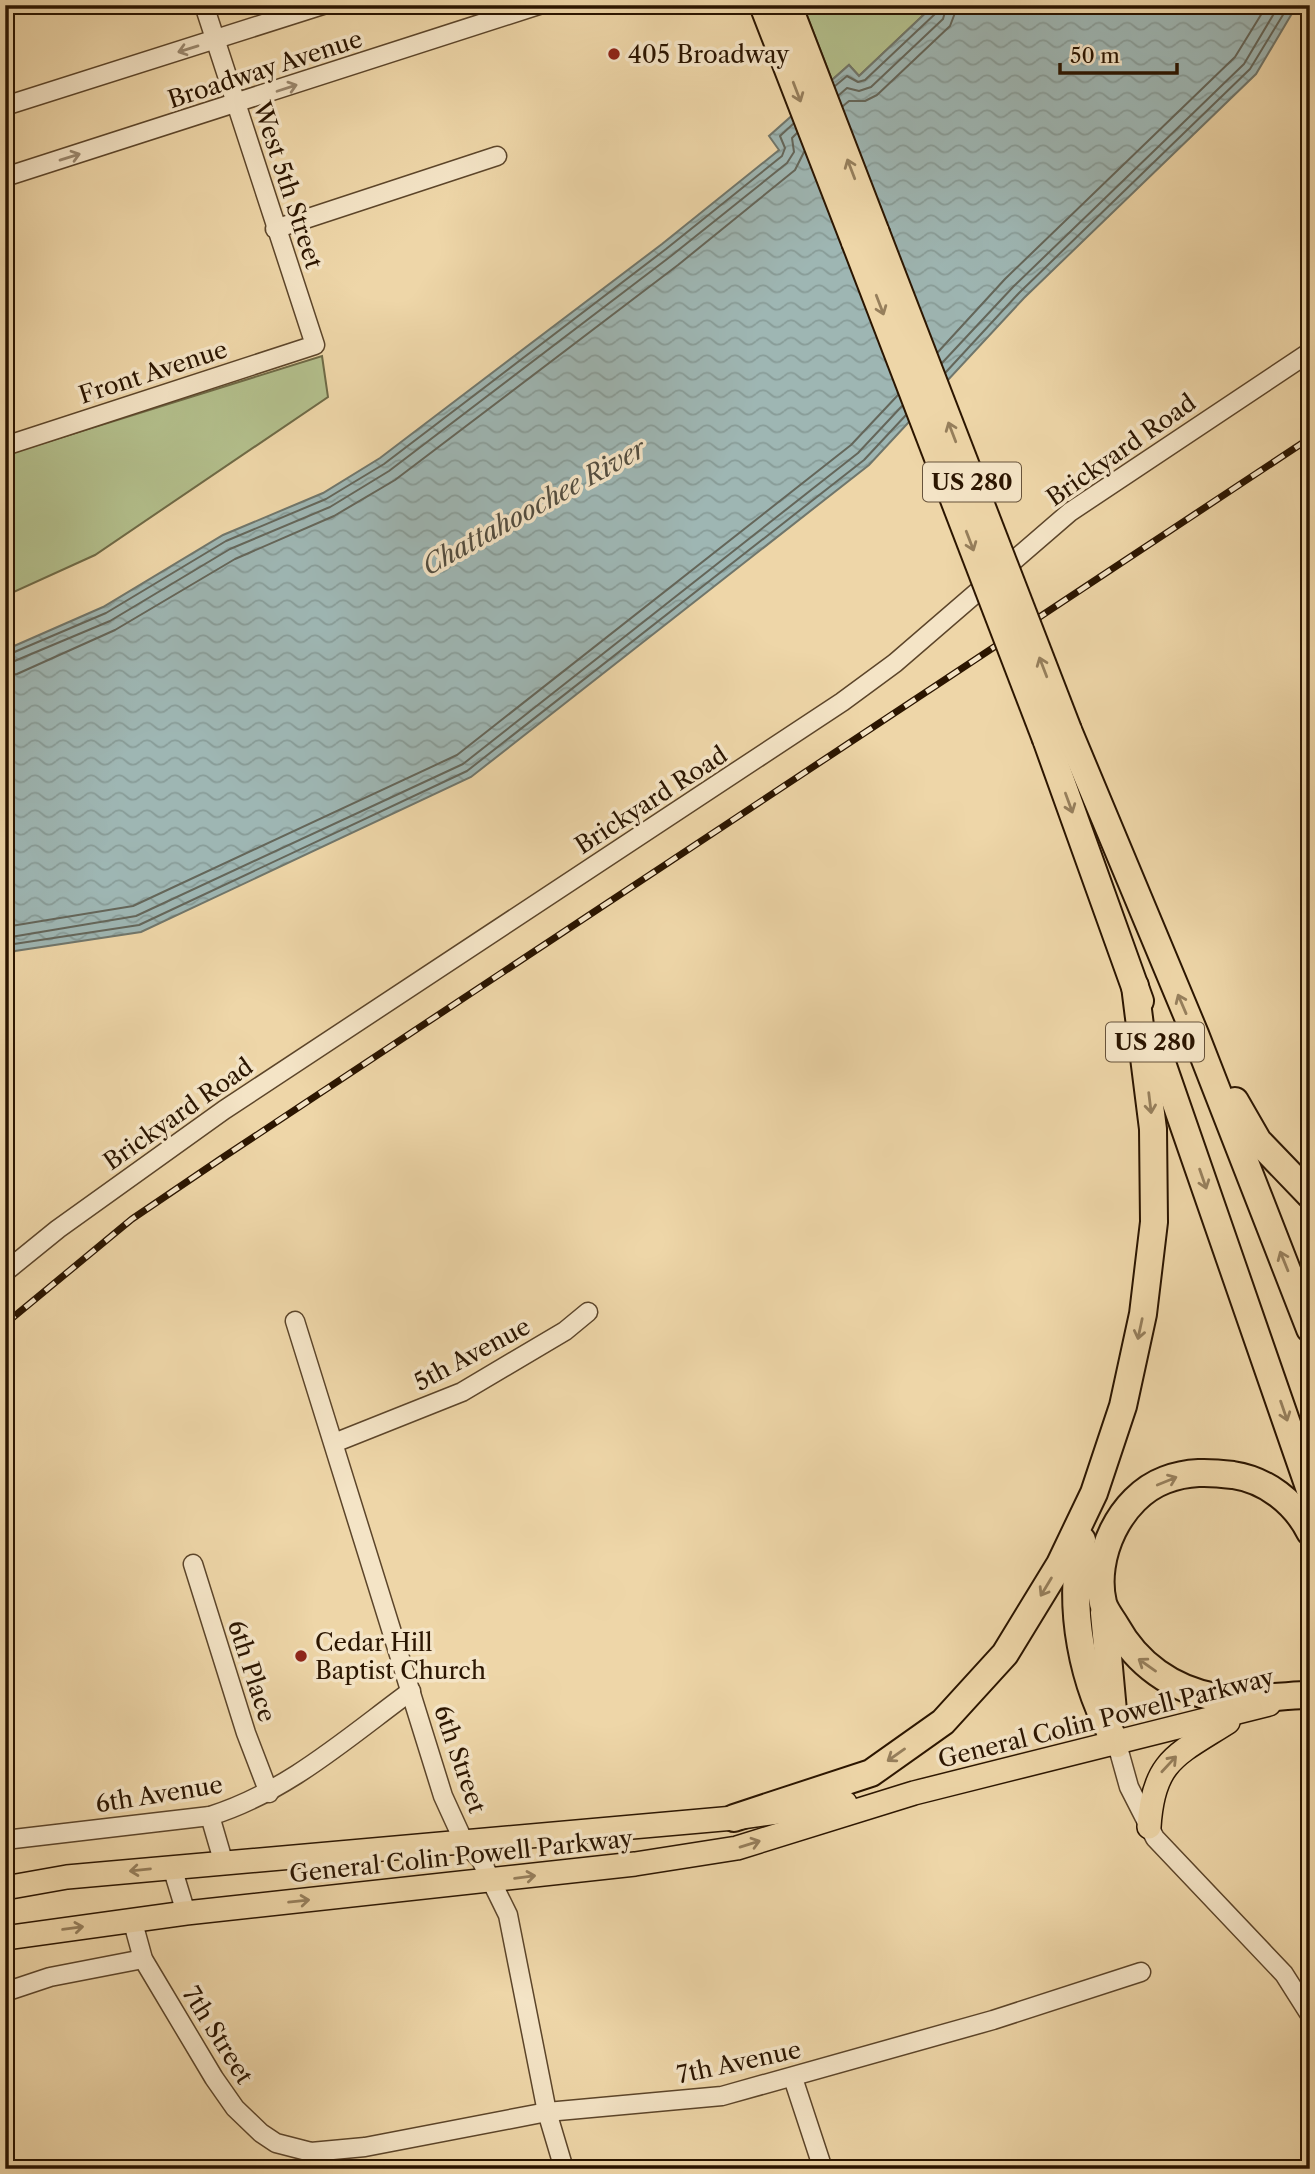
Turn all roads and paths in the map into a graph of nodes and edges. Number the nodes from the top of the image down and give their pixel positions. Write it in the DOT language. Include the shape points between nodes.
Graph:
graph roads {
  1 [pos="204,5"];
  2 [pos="323,5"];
  3 [pos="539,5"];
  4 [pos="763,5"];
  5 [pos="788,5"];
  6 [pos="215,40"];
  7 [pos="236,105"];
  8 [pos="5,106"];
  9 [pos="497,156"];
  10 [pos="5,177"];
  11 [pos="275,229"];
  12 [pos="315,345"];
  13 [pos="1310,352"];
  14 [pos="5,446"];
  15 [pos="1057,735"];
  16 [pos="1135,986"];
  17 [pos="1195,1034"];
  18 [pos="1310,1195"];
  19 [pos="5,1272"];
  20 [pos="587,1312"];
  21 [pos="295,1321"];
  22 [pos="1310,1329"];
  23 [pos="334,1443"];
  24 [pos="1310,1490"];
  25 [pos="1094,1493"];
  26 [pos="1310,1532"];
  27 [pos="193,1563"];
  28 [pos="1103,1604"];
  29 [pos="411,1690"];
  30 [pos="1308,1694"];
  31 [pos="1247,1710"];
  32 [pos="1117,1744"];
  33 [pos="269,1793"];
  34 [pos="914,1793"];
  35 [pos="209,1816"];
  36 [pos="734,1818"];
  37 [pos="1149,1827"];
  38 [pos="5,1840"];
  39 [pos="464,1842"];
  40 [pos="224,1864"];
  41 [pos="172,1867"];
  42 [pos="492,1881"];
  43 [pos="5,1888"];
  44 [pos="186,1913"];
  45 [pos="132,1920"];
  46 [pos="5,1938"];
  47 [pos="144,1959"];
  48 [pos="1140,1972"];
  49 [pos="5,1992"];
  50 [pos="1310,2015"];
  51 [pos="793,2078"];
  52 [pos="547,2112"];
  53 [pos="296,2150"];
  54 [pos="564,2169"];
  55 [pos="823,2169"];
  1 -- 6 [label="street, West 5th Street"];
  2 -- 6 [label="street, Broadway Avenue"];
  7 -- 3 [label="street, Broadway Avenue, one-way"];
  4 -- 15 [label="highway, US 280, one-way, bridge"];
  15 -- 5 [label="highway, US 280, one-way, bridge"];
  6 -- 7 [label="street, West 5th Street"];
  6 -- 8 [label="street, Broadway Avenue, one-way"];
  10 -- 7 [label="street, Broadway Avenue, one-way"];
  7 -- 11 [label="street, West 5th Street"];
  9 -- 11 [label="street"];
  11 -- 12 [label="street, West 5th Street"];
  12 -- 14 [label="street, Front Avenue"];
  13 -- 19 [label="street, Brickyard Road" via="1070,512 895,663 842,702 247,1095"];
  15 -- 16 [label="highway, US 280, one-way"];
  17 -- 15 [label="highway, US 280, one-way"];
  16 -- 24 [label="highway, US 280, one-way"];
  16 -- 25 [label="highway, one-way" via="1153,1129 1154,1222 1143,1314 1123,1406"];
  17 -- 18 [label="highway" via="1258,1141"];
  22 -- 17 [label="highway, US 280, one-way"];
  20 -- 23 [label="street, 5th Avenue" via="565,1331 463,1392"];
  21 -- 23 [label="street, 6th Street"];
  23 -- 29 [label="street, 6th Street"];
  25 -- 32 [label="highway" via="1075,1573 1077,1617 1100,1715"];
  25 -- 36 [label="highway, one-way" via="1060,1564 1005,1654 943,1722 871,1773"];
  28 -- 26 [label="highway, one-way" via="1101,1570 1111,1533 1132,1502 1163,1480 1200,1471 1269,1485 1302,1517"];
  27 -- 33 [label="street, 6th Place"];
  30 -- 28 [label="highway, one-way" via="1217,1698 1176,1685 1129,1650"];
  28 -- 32 [label="highway"];
  29 -- 33 [label="street, 6th Avenue"];
  29 -- 39 [label="street, 6th Street" via="443,1796"];
  30 -- 31 [label="main road, General Colin Powell Parkway"];
  31 -- 32 [label="main road, General Colin Powell Parkway"];
  37 -- 31 [label="main road, one-way" via="1153,1790 1165,1768 1191,1745"];
  32 -- 34 [label="main road, General Colin Powell Parkway"];
  32 -- 37 [label="street" via="1129,1787"];
  33 -- 35 [label="street, 6th Avenue"];
  34 -- 36 [label="main road, General Colin Powell Parkway"];
  42 -- 34 [label="main road, General Colin Powell Parkway, one-way" via="737,1848"];
  35 -- 38 [label="street, 6th Avenue"];
  35 -- 40 [label="street"];
  36 -- 39 [label="main road, General Colin Powell Parkway"];
  37 -- 50 [label="street" via="1284,1974"];
  39 -- 40 [label="main road, General Colin Powell Parkway"];
  39 -- 42 [label="street, 6th Street"];
  40 -- 41 [label="main road, General Colin Powell Parkway"];
  41 -- 43 [label="main road, General Colin Powell Parkway, one-way"];
  41 -- 44 [label="street"];
  44 -- 42 [label="main road, General Colin Powell Parkway, one-way"];
  42 -- 52 [label="street, 6th Street" via="508,1915"];
  44 -- 45 [label="main road, General Colin Powell Parkway"];
  46 -- 45 [label="main road, General Colin Powell Parkway, one-way"];
  45 -- 47 [label="street, 7th Street"];
  47 -- 49 [label="street" via="50,1977"];
  47 -- 53 [label="street, 7th Street" via="236,2108 261,2133"];
  48 -- 51 [label="street, 7th Avenue"];
  51 -- 52 [label="street, 7th Avenue" via="722,2096"];
  51 -- 55 [label="street"];
  52 -- 53 [label="street, 7th Avenue" via="366,2147"];
  52 -- 54 [label="street, 6th Street"];
}
